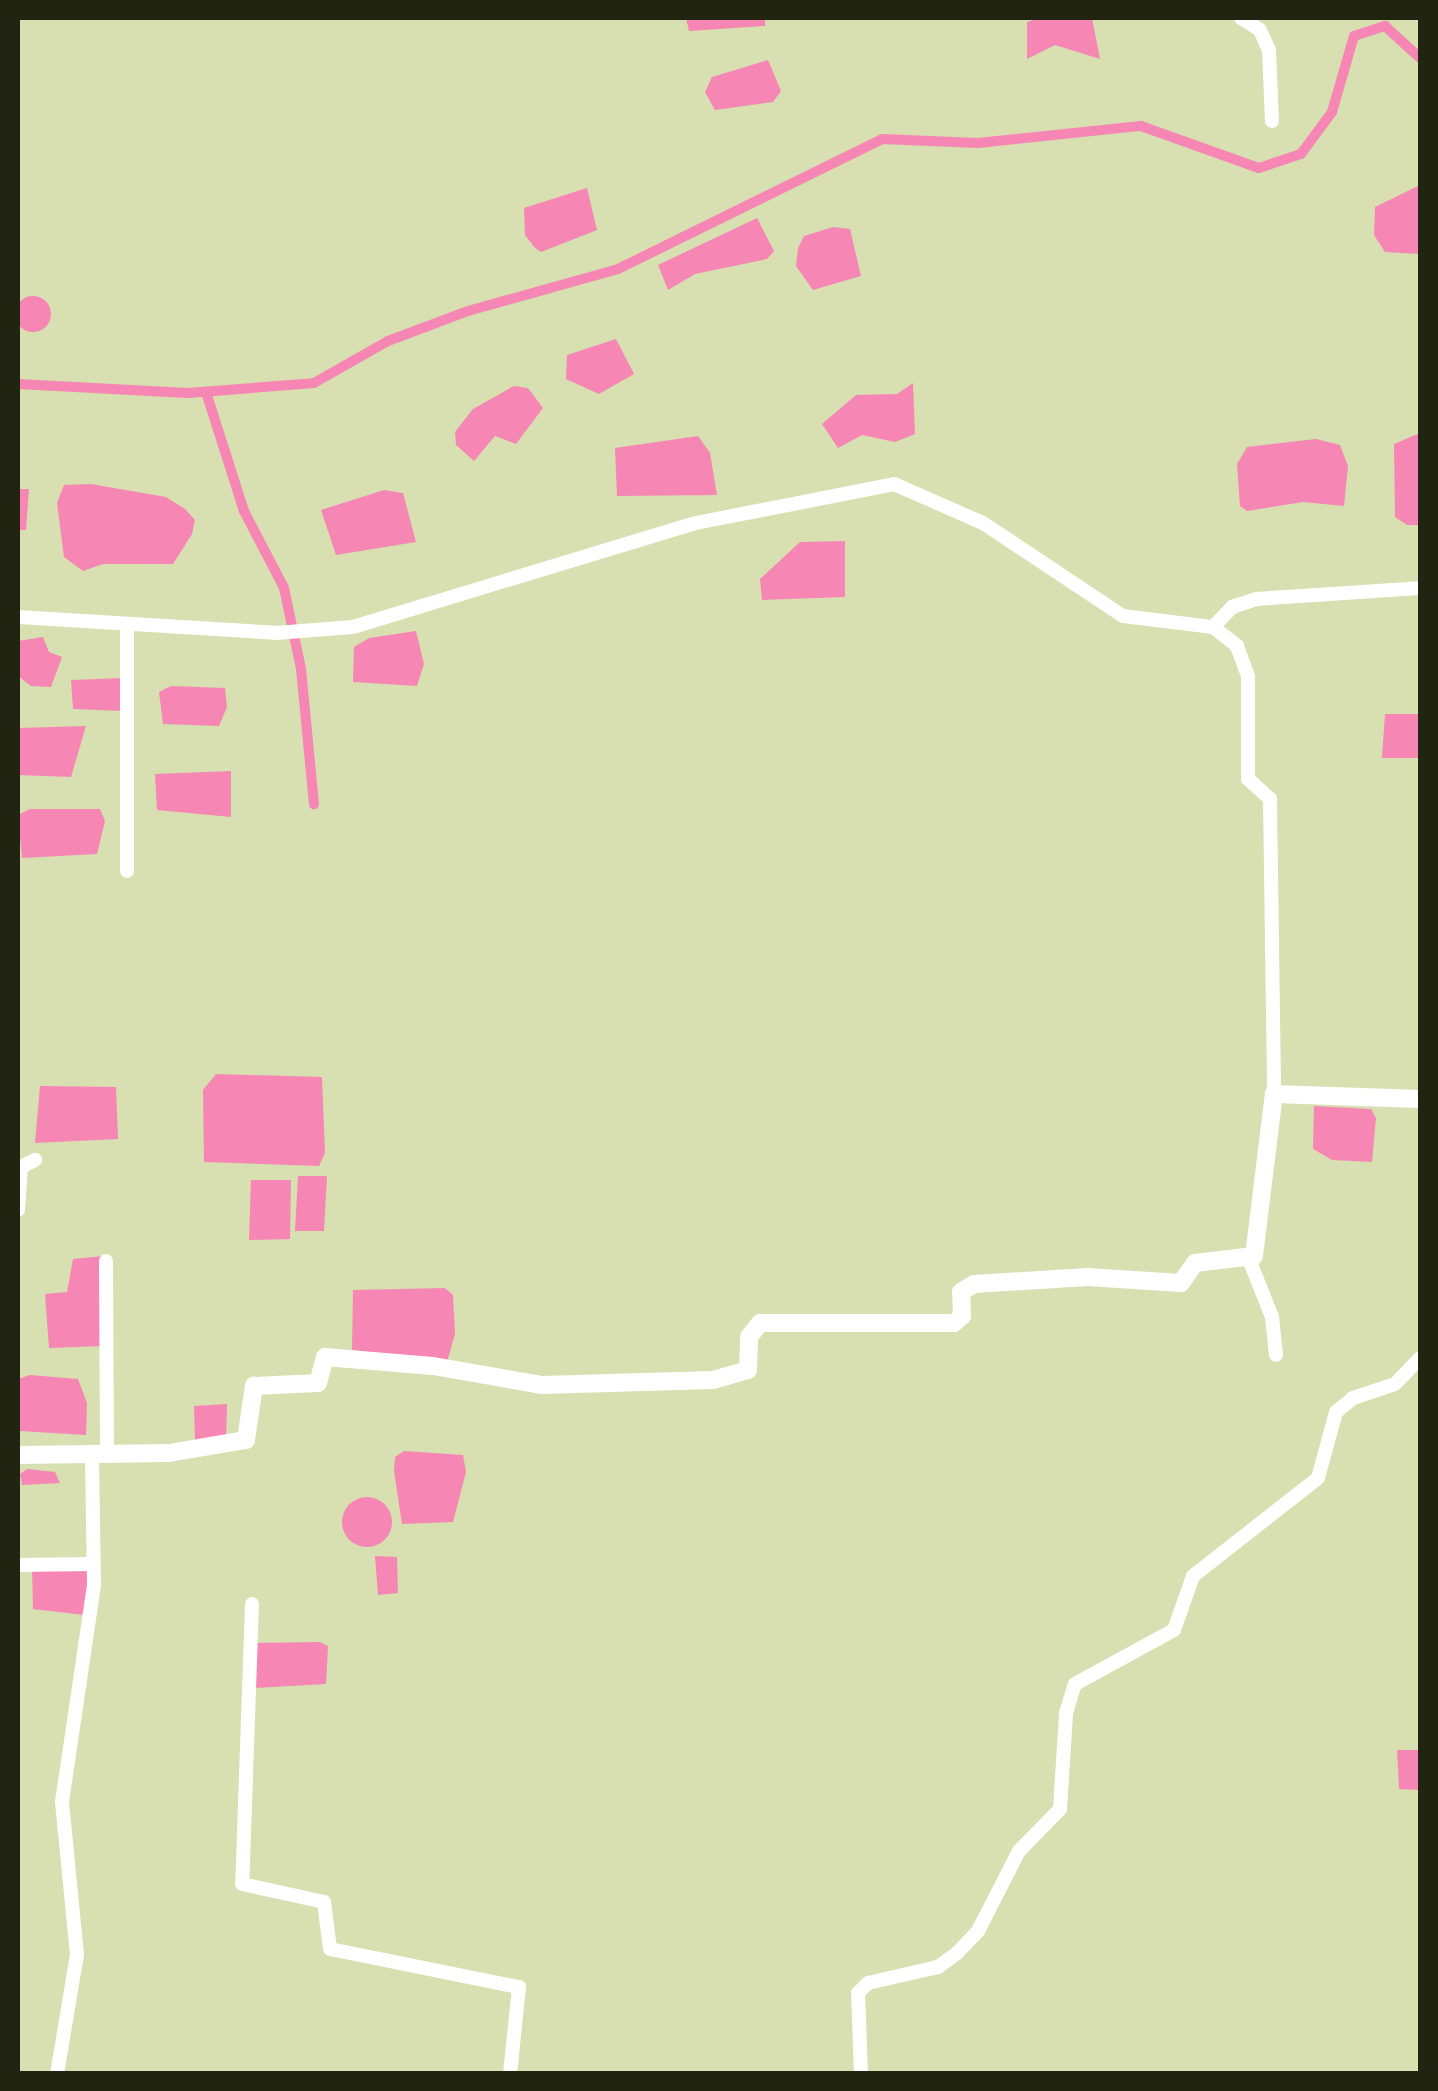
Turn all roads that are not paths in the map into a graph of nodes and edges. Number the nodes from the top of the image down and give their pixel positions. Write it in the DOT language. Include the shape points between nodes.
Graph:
graph roads {
  1 [pos="1241,18"];
  2 [pos="1272,121"];
  3 [pos="1420,588"];
  4 [pos="18,618"];
  5 [pos="127,625"];
  6 [pos="1213,627"];
  7 [pos="127,871"];
  8 [pos="1274,1094"];
  9 [pos="1420,1099"];
  10 [pos="35,1160"];
  11 [pos="18,1210"];
  12 [pos="1249,1260"];
  13 [pos="106,1261"];
  14 [pos="1276,1355"];
  15 [pos="1420,1358"];
  16 [pos="18,1455"];
  17 [pos="100,1456"];
  18 [pos="93,1564"];
  19 [pos="18,1565"];
  20 [pos="252,1604"];
  21 [pos="57,2074"];
  22 [pos="510,2074"];
  23 [pos="861,2074"];
  1 -- 2 [label="street" via="1260,30 1269,50"];
  3 -- 6 [label="street" via="1256,599 1232,607"];
  4 -- 5 [label="street"];
  5 -- 6 [label="street" via="305,632 403,613 696,523 894,484 983,524 1122,616"];
  5 -- 7 [label="street"];
  6 -- 8 [label="street" via="1237,646 1248,677 1248,779 1270,800"];
  8 -- 9 [label="main road"];
  8 -- 12 [label="main road" via="1257,1196 1257,1246"];
  10 -- 11 [label="street" via="22,1168"];
  12 -- 14 [label="street" via="1272,1318"];
  12 -- 17 [label="main road" via="1194,1263 1181,1283 1088,1277 965,1286 962,1316 954,1323 760,1323 749,1337 748,1370 713,1380 542,1385 325,1357 318,1383 254,1386 246,1440"];
  13 -- 17 [label="street"];
  15 -- 23 [label="street" via="1395,1384 1353,1398 1336,1412 1318,1478 1194,1576 1174,1630 1075,1684 1068,1698 1060,1810 1019,1851 978,1931 957,1953 938,1967 868,1984 858,1993"];
  16 -- 17 [label="main road"];
  17 -- 18 [label="street"];
  18 -- 19 [label="street"];
  18 -- 21 [label="street" via="80,1706 62,1802 76,1955"];
  20 -- 22 [label="street" via="242,1884 324,1902 330,1950 519,1987"];
}
